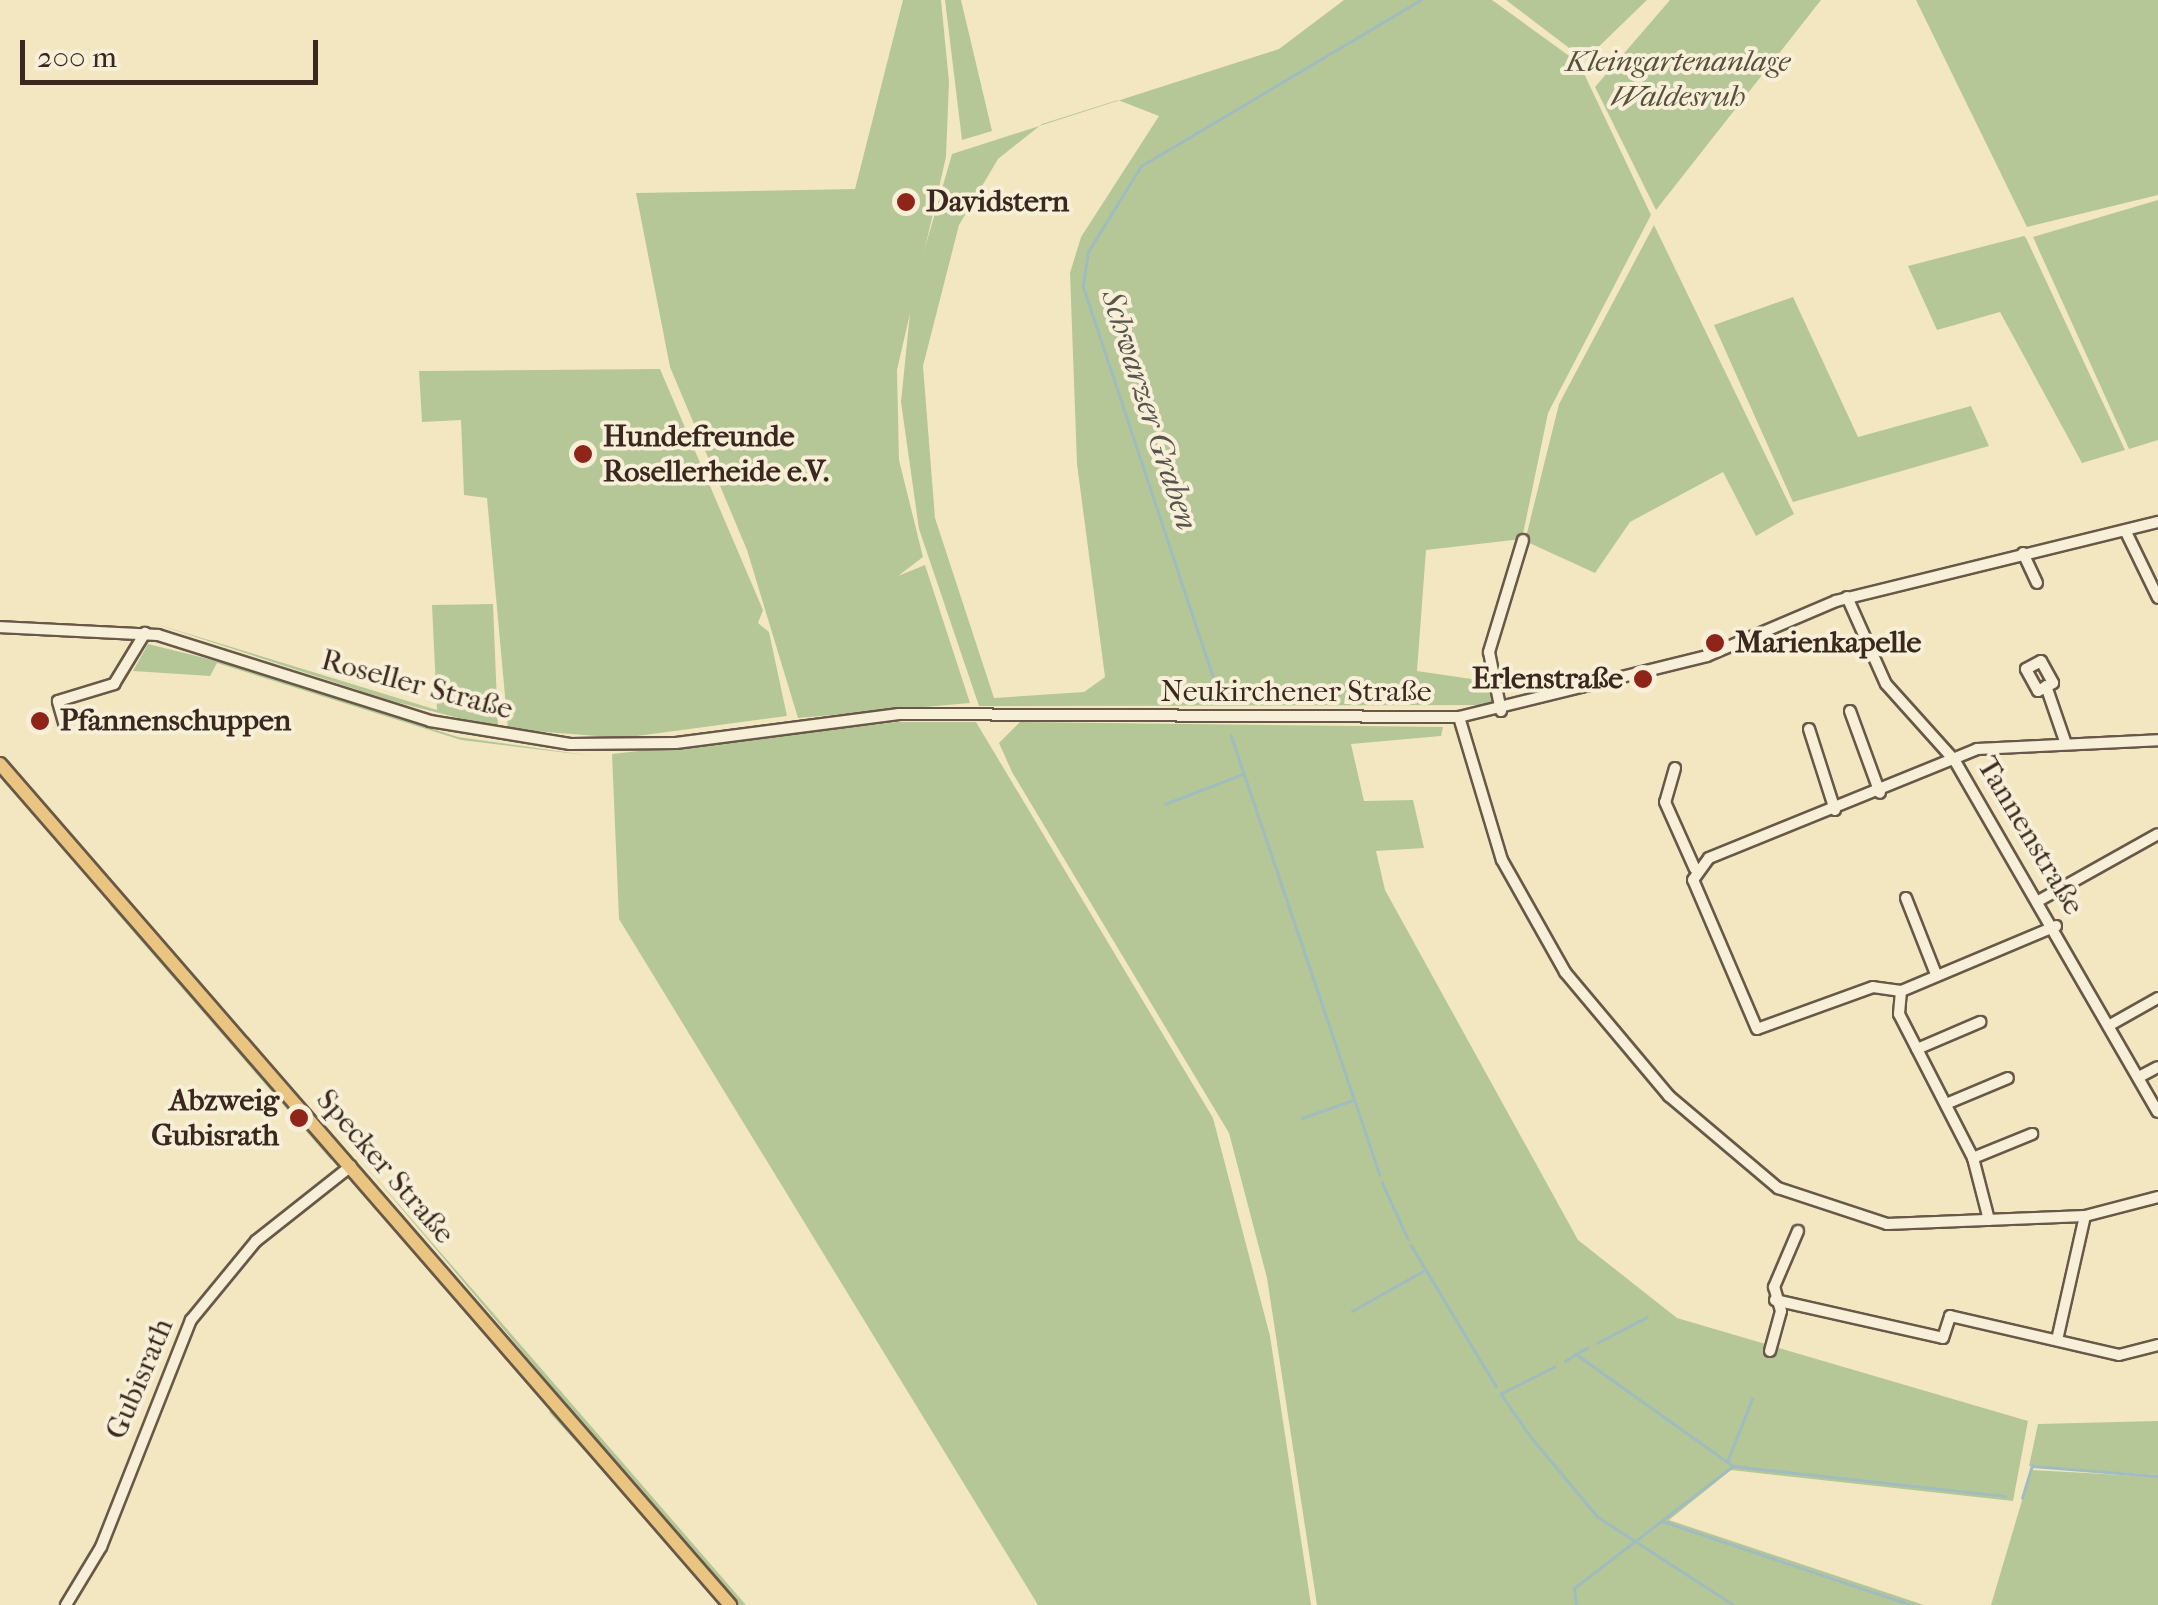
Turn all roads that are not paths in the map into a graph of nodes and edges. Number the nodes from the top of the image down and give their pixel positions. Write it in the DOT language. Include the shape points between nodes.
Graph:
graph roads {
  1 [pos="2158,522"];
  2 [pos="2126,532"];
  3 [pos="1523,540"];
  4 [pos="2023,553"];
  5 [pos="2037,582"];
  6 [pos="1847,598"];
  7 [pos="2158,598"];
  8 [pos="0,628"];
  9 [pos="145,633"];
  10 [pos="2046,686"];
  11 [pos="1501,711"];
  12 [pos="1850,712"];
  13 [pos="886,715"];
  14 [pos="1459,717"];
  15 [pos="65,726"];
  16 [pos="1809,729"];
  17 [pos="2158,740"];
  18 [pos="2066,744"];
  19 [pos="1955,761"];
  20 [pos="0,764"];
  21 [pos="1675,768"];
  22 [pos="1880,793"];
  23 [pos="1835,810"];
  24 [pos="2158,834"];
  25 [pos="1697,866"];
  26 [pos="1906,898"];
  27 [pos="2040,900"];
  28 [pos="2056,926"];
  29 [pos="1936,974"];
  30 [pos="1901,991"];
  31 [pos="2158,998"];
  32 [pos="1980,1022"];
  33 [pos="2110,1025"];
  34 [pos="1917,1050"];
  35 [pos="2158,1067"];
  36 [pos="2139,1077"];
  37 [pos="2008,1078"];
  38 [pos="1946,1104"];
  39 [pos="2158,1112"];
  40 [pos="2032,1134"];
  41 [pos="1973,1158"];
  42 [pos="351,1166"];
  43 [pos="2158,1197"];
  44 [pos="2085,1216"];
  45 [pos="1989,1220"];
  46 [pos="1798,1231"];
  47 [pos="1775,1300"];
  48 [pos="2057,1340"];
  49 [pos="2158,1345"];
  50 [pos="1770,1351"];
  51 [pos="66,1605"];
  52 [pos="730,1605"];
  1 -- 2 [label="street, Neukirchener Straße"];
  2 -- 4 [label="street, Neukirchener Straße"];
  2 -- 7 [label="street"];
  3 -- 11 [label="street" via="1490,652"];
  4 -- 5 [label="street"];
  4 -- 6 [label="street, Neukirchener Straße"];
  6 -- 11 [label="street, Neukirchener Straße" via="1706,656"];
  6 -- 19 [label="street, Tannenstraße" via="1886,684"];
  8 -- 9 [label="street, Roseller Straße"];
  9 -- 13 [label="street, Roseller Straße" via="430,721 534,741 666,744"];
  9 -- 15 [label="street" via="114,684 58,701"];
  10 -- 18 [label="street"];
  11 -- 14 [label="street, Neukirchener Straße"];
  12 -- 22 [label="street"];
  13 -- 14 [label="street, Neukirchener Straße"];
  14 -- 45 [label="street" via="1492,834 1529,916 1584,1000 1686,1113 1778,1188 1835,1212 1887,1224"];
  16 -- 23 [label="street"];
  17 -- 18 [label="street"];
  18 -- 19 [label="street" via="1981,748"];
  19 -- 22 [label="street"];
  19 -- 27 [label="street, Tannenstraße"];
  20 -- 42 [label="main road, Specker Straße"];
  21 -- 25 [label="street" via="1665,802"];
  22 -- 23 [label="street"];
  23 -- 25 [label="street"];
  24 -- 27 [label="street"];
  25 -- 30 [label="street" via="1747,1018 1767,1028 1873,987"];
  26 -- 29 [label="street"];
  27 -- 28 [label="street, Tannenstraße"];
  28 -- 29 [label="street"];
  28 -- 33 [label="street, Tannenstraße"];
  29 -- 30 [label="street"];
  30 -- 34 [label="street" via="1899,1014"];
  31 -- 33 [label="street"];
  32 -- 34 [label="street"];
  33 -- 36 [label="street, Tannenstraße"];
  34 -- 38 [label="street"];
  35 -- 36 [label="street"];
  36 -- 39 [label="street, Tannenstraße"];
  37 -- 38 [label="street"];
  38 -- 41 [label="street"];
  40 -- 41 [label="street"];
  41 -- 45 [label="street"];
  42 -- 51 [label="street, Gubisrath" via="256,1242 201,1304 164,1372 97,1556"];
  42 -- 52 [label="main road, Specker Straße"];
  43 -- 44 [label="street"];
  44 -- 45 [label="street"];
  44 -- 48 [label="street"];
  46 -- 47 [label="street"];
  47 -- 48 [label="street" via="1943,1338 1950,1316"];
  47 -- 50 [label="street" via="1781,1312"];
  48 -- 49 [label="street" via="2119,1355"];
}
